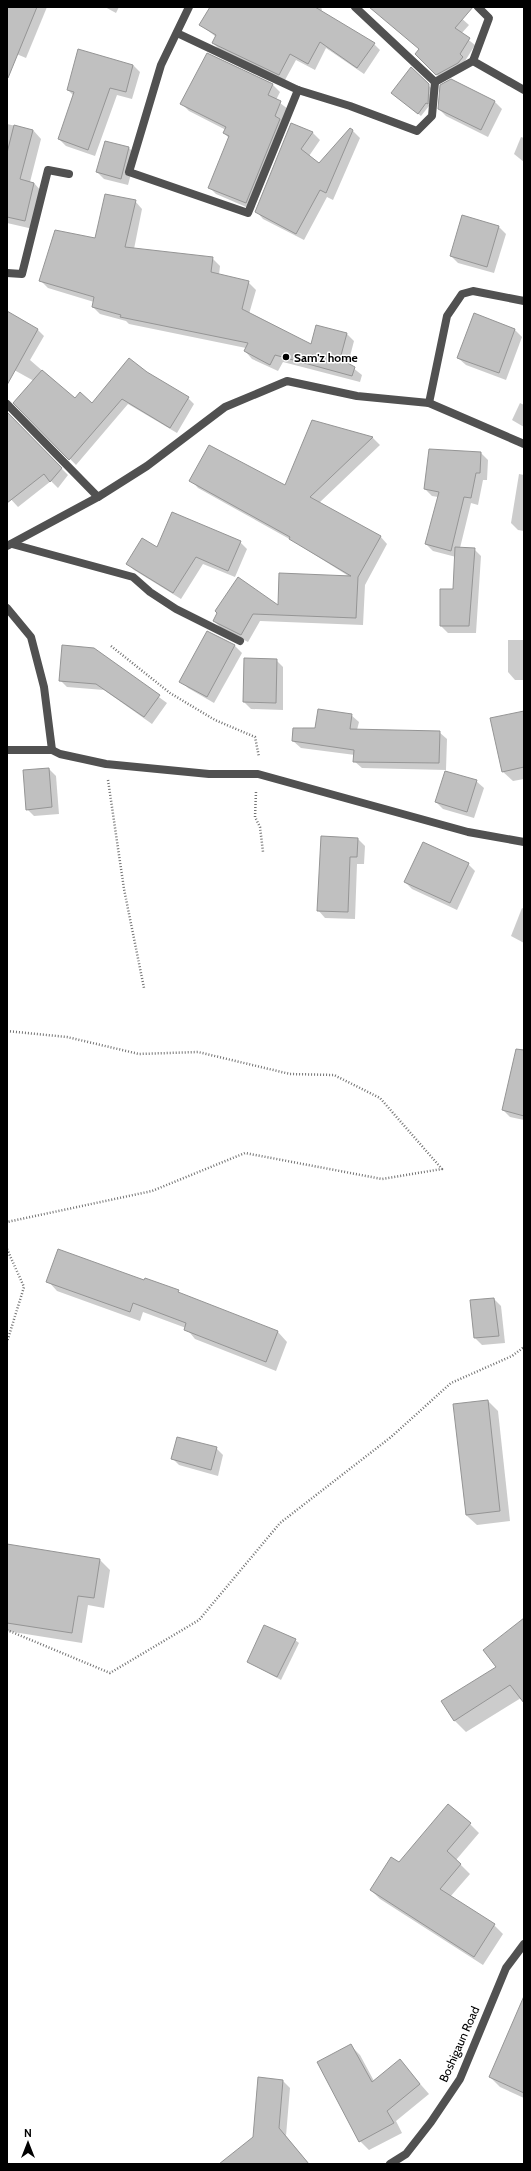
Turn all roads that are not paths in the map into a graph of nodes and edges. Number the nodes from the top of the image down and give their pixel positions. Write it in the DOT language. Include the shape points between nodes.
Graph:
graph roads {
  1 [pos="189,7"];
  2 [pos="355,7"];
  3 [pos="478,7"];
  4 [pos="178,33"];
  5 [pos="473,61"];
  6 [pos="435,82"];
  7 [pos="298,90"];
  8 [pos="524,90"];
  9 [pos="69,174"];
  10 [pos="7,273"];
  11 [pos="524,300"];
  12 [pos="429,403"];
  13 [pos="7,404"];
  14 [pos="522,442"];
  15 [pos="98,497"];
  16 [pos="10,545"];
  17 [pos="7,608"];
  18 [pos="240,641"];
  19 [pos="7,750"];
  20 [pos="52,750"];
  21 [pos="524,842"];
  22 [pos="524,1944"];
  23 [pos="390,2164"];
  1 -- 4 [label="street"];
  2 -- 6 [label="street"];
  3 -- 5 [label="street" via="489,18"];
  4 -- 7 [label="street"];
  4 -- 7 [label="street" via="161,64 128,172 248,213"];
  5 -- 6 [label="street"];
  5 -- 8 [label="street"];
  6 -- 7 [label="street" via="432,116 417,131"];
  9 -- 10 [label="street" via="48,170 22,274"];
  11 -- 12 [label="street" via="473,291 462,294 447,316"];
  12 -- 14 [label="street"];
  12 -- 15 [label="street" via="357,396 287,381 225,407 147,466"];
  13 -- 15 [label="street"];
  15 -- 16 [label="street"];
  16 -- 18 [label="street" via="133,577 176,609"];
  17 -- 20 [label="street" via="31,637 44,687"];
  19 -- 20 [label="street"];
  20 -- 21 [label="street" via="106,764 209,774 258,774 468,832"];
  22 -- 23 [label="street, Boshigaun Road" via="506,1968 460,2079 406,2154"];
}
